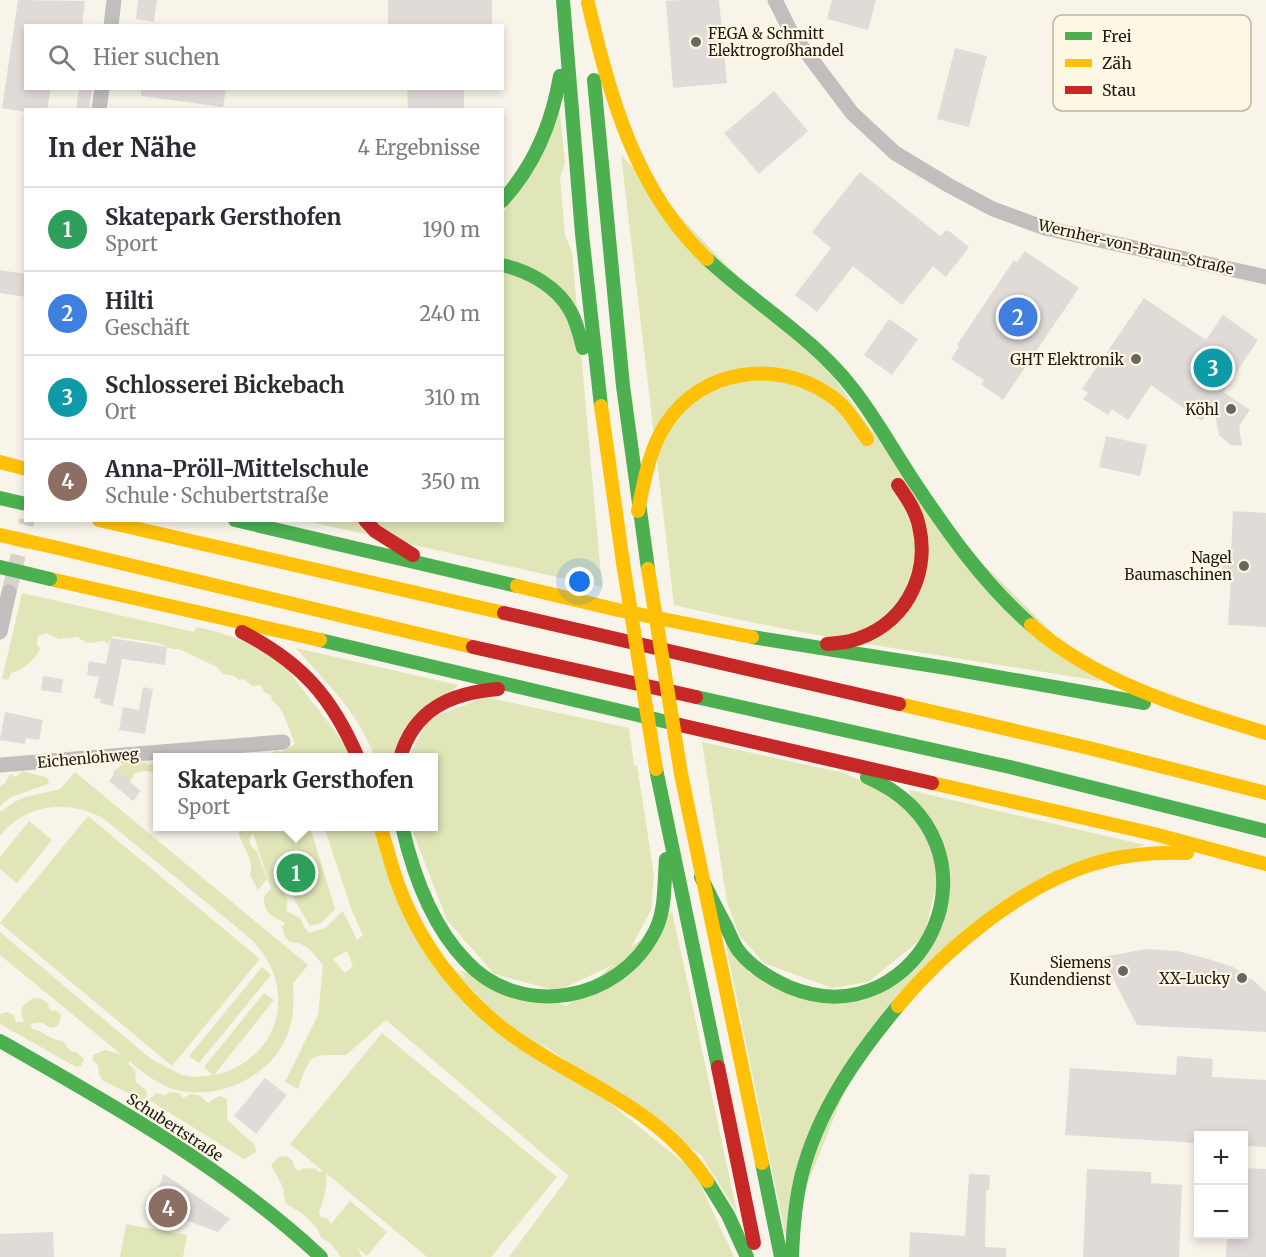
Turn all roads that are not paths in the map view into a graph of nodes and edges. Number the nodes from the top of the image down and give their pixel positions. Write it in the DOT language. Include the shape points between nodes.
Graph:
graph roads {
  1 [pos="114,0"];
  2 [pos="775,0"];
  3 [pos="588,2"];
  4 [pos="564,3"];
  5 [pos="111,24"];
  6 [pos="102,90"];
  7 [pos="99,108"];
  8 [pos="504,199"];
  9 [pos="504,265"];
  10 [pos="1266,277"];
  11 [pos="607,450"];
  12 [pos="875,450"];
  13 [pos="0,462"];
  14 [pos="24,467"];
  15 [pos="892,476"];
  16 [pos="0,498"];
  17 [pos="24,504"];
  18 [pos="638,511"];
  19 [pos="108,522"];
  20 [pos="244,522"];
  21 [pos="367,522"];
  22 [pos="0,535"];
  23 [pos="0,567"];
  24 [pos="439,568"];
  25 [pos="9,592"];
  26 [pos="196,611"];
  27 [pos="0,632"];
  28 [pos="780,643"];
  29 [pos="537,691"];
  30 [pos="1188,710"];
  31 [pos="1266,734"];
  32 [pos="283,742"];
  33 [pos="356,753"];
  34 [pos="402,753"];
  35 [pos="820,758"];
  36 [pos="0,765"];
  37 [pos="1266,793"];
  38 [pos="668,827"];
  39 [pos="382,831"];
  40 [pos="404,831"];
  41 [pos="1266,831"];
  42 [pos="1237,856"];
  43 [pos="1266,864"];
  44 [pos="702,877"];
  45 [pos="0,1041"];
  46 [pos="321,1257"];
  47 [pos="747,1257"];
  48 [pos="757,1257"];
  49 [pos="781,1257"];
  50 [pos="792,1257"];
  1 -- 5 [label="street"];
  2 -- 10 [label="street, Wernher-von-Braun-Straße" via="791,32 852,113 895,153 948,184 993,209 1045,228"];
  3 -- 18 [label="main road" via="618,346"];
  3 -- 30 [label="main road" via="608,89 628,147 648,186 696,249 841,374 866,405 944,524 1014,611 1083,662 1136,690"];
  4 -- 8 [label="main road" via="557,97 546,134 520,181"];
  4 -- 11 [label="main road" via="580,218"];
  6 -- 7 [label="street"];
  9 -- 11 [label="main road" via="517,267 542,281 570,309"];
  11 -- 38 [label="main road, bridge"];
  12 -- 18 [label="main road" via="830,395 808,382 784,374 734,375 712,382 677,408 646,471"];
  13 -- 14 [label="main road"];
  15 -- 28 [label="main road" via="919,526 923,552 920,578 911,598 896,617 875,633 852,641"];
  16 -- 17 [label="main road"];
  18 -- 44 [label="main road, bridge"];
  19 -- 37 [label="main road" via="1089,748"];
  20 -- 24 [label="main road"];
  21 -- 24 [label="main road" via="402,549"];
  22 -- 41 [label="main road, bridge" via="353,619 987,760"];
  23 -- 26 [label="main road, bridge"];
  24 -- 28 [label="main road"];
  25 -- 27 [label="street"];
  26 -- 29 [label="main road"];
  26 -- 33 [label="main road" via="269,645 301,670 326,696 347,728"];
  28 -- 30 [label="main road"];
  29 -- 34 [label="main road" via="480,690 436,705 414,726"];
  29 -- 35 [label="main road"];
  30 -- 31 [label="main road"];
  32 -- 36 [label="street, Eichenlohweg"];
  35 -- 42 [label="main road" via="1146,831"];
  35 -- 44 [label="main road" via="875,780 903,797 935,838 945,880 944,894 933,932 912,963 890,980 850,995 811,995 786,987 761,973 738,950"];
  38 -- 40 [label="main road" via="657,930 636,961 606,984 571,996 533,997 497,985 467,963 441,928 422,888"];
  38 -- 48 [label="main road"];
  39 -- 47 [label="main road" via="399,888 417,925 460,988 519,1041 642,1113 675,1142 710,1183 735,1226"];
  42 -- 43 [label="main road"];
  42 -- 50 [label="main road" via="1161,851 1113,858 1068,873 1023,897 969,934 888,1017 822,1118 805,1162 797,1199"];
  44 -- 49 [label="main road"];
  45 -- 46 [label="main road, Schubertstraße" via="218,1174"];
}
